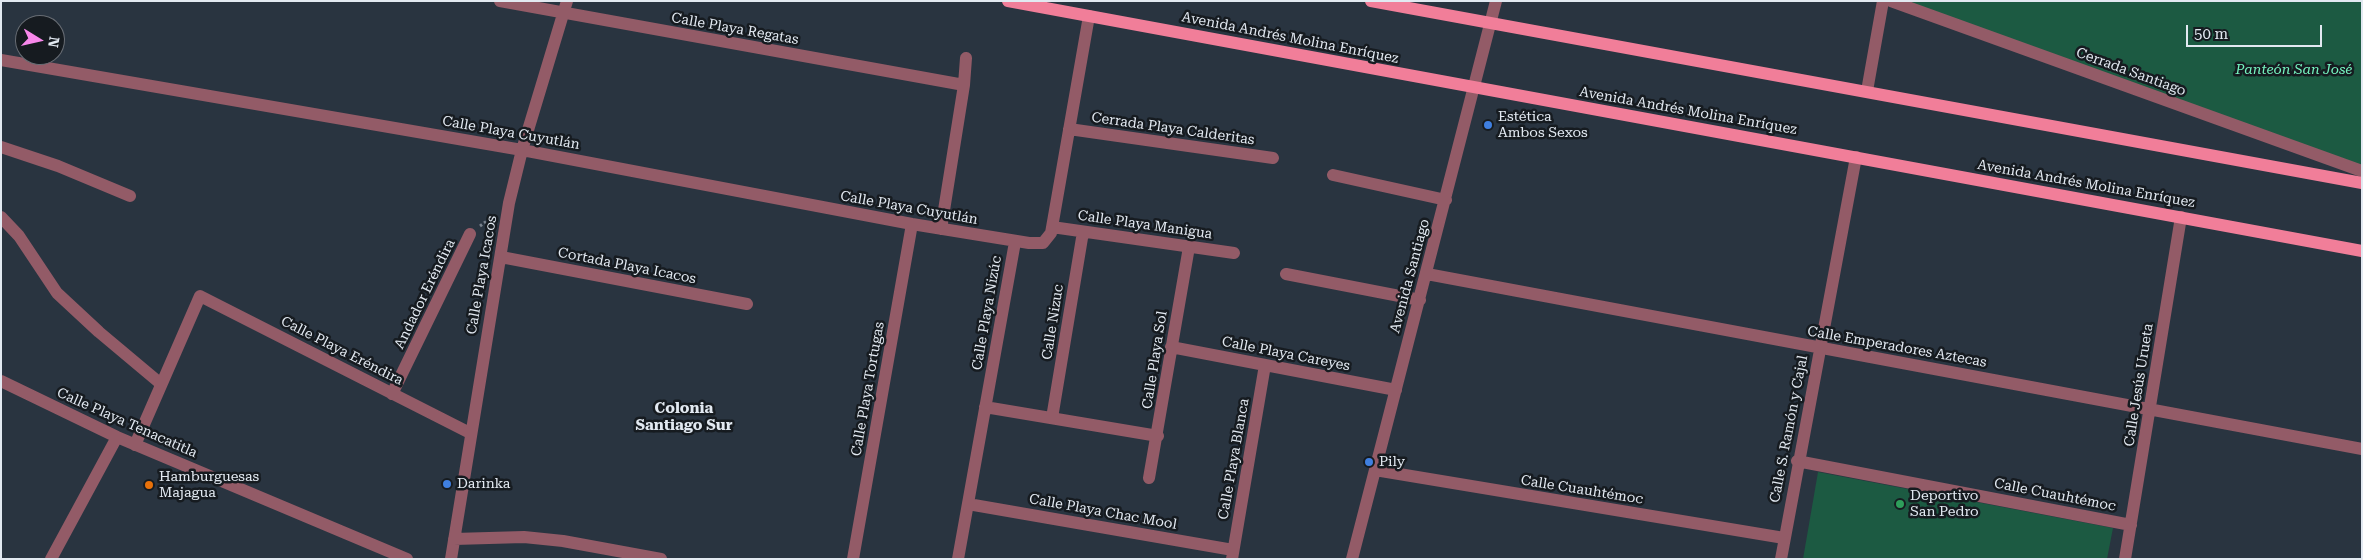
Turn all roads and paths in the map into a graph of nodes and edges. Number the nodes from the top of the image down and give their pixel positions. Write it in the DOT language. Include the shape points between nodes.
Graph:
graph roads {
  1 [pos="500,1"];
  2 [pos="1008,1"];
  3 [pos="1371,1"];
  4 [pos="1496,1"];
  5 [pos="1883,1"];
  6 [pos="1891,1"];
  7 [pos="565,7"];
  8 [pos="1089,16"];
  9 [pos="1491,22"];
  10 [pos="966,58"];
  11 [pos="1,60"];
  12 [pos="964,86"];
  13 [pos="1475,88"];
  14 [pos="1867,91"];
  15 [pos="1069,129"];
  16 [pos="1,148"];
  17 [pos="522,150"];
  18 [pos="1856,157"];
  19 [pos="1273,158"];
  20 [pos="2362,171"];
  21 [pos="1333,175"];
  22 [pos="2362,183"];
  23 [pos="130,196"];
  24 [pos="1446,200"];
  25 [pos="1,216"];
  26 [pos="2181,217"];
  27 [pos="912,224"];
  28 [pos="1052,228"];
  29 [pos="941,229"];
  30 [pos="1082,232"];
  31 [pos="470,234"];
  32 [pos="1014,242"];
  33 [pos="1189,246"];
  34 [pos="2362,251"];
  35 [pos="1234,253"];
  36 [pos="501,257"];
  37 [pos="1286,274"];
  38 [pos="1427,274"];
  39 [pos="1420,300"];
  40 [pos="747,304"];
  41 [pos="1171,347"];
  42 [pos="1820,348"];
  43 [pos="1265,365"];
  44 [pos="1,381"];
  45 [pos="161,384"];
  46 [pos="1396,390"];
  47 [pos="392,394"];
  48 [pos="985,407"];
  49 [pos="2150,409"];
  50 [pos="1052,418"];
  51 [pos="470,433"];
  52 [pos="1158,436"];
  53 [pos="117,437"];
  54 [pos="135,445"];
  55 [pos="2362,449"];
  56 [pos="1797,461"];
  57 [pos="1375,470"];
  58 [pos="1149,478"];
  59 [pos="968,504"];
  60 [pos="2131,525"];
  61 [pos="1784,538"];
  62 [pos="454,539"];
  63 [pos="1232,554"];
  64 [pos="51,559"];
  65 [pos="407,559"];
  66 [pos="451,559"];
  67 [pos="661,559"];
  68 [pos="853,559"];
  69 [pos="958,559"];
  70 [pos="1352,559"];
  71 [pos="1780,559"];
  72 [pos="2125,559"];
  1 -- 7 [label="street, Calle Playa Regatas"];
  2 -- 8 [label="main road, Avenida Andrés Molina Enríquez"];
  3 -- 9 [label="main road"];
  4 -- 9 [label="street, Avenida Santiago"];
  5 -- 14 [label="street"];
  6 -- 20 [label="street, Cerrada Santiago"];
  7 -- 12 [label="street, Calle Playa Regatas"];
  7 -- 17 [label="street, Calle Playa Icacos"];
  8 -- 13 [label="main road, Avenida Andrés Molina Enríquez"];
  8 -- 15 [label="street"];
  9 -- 13 [label="street, Avenida Santiago"];
  9 -- 14 [label="main road"];
  10 -- 12 [label="street"];
  11 -- 17 [label="street, Calle Playa Cuyutlán"];
  12 -- 29 [label="street"];
  13 -- 18 [label="main road, Avenida Andrés Molina Enríquez"];
  13 -- 24 [label="street, Avenida Santiago"];
  14 -- 22 [label="main road"];
  15 -- 19 [label="street, Cerrada Playa Calderitas"];
  15 -- 28 [label="street"];
  16 -- 23 [label="street" via="58,166"];
  17 -- 27 [label="street, Calle Playa Cuyutlán"];
  17 -- 36 [label="street, Calle Playa Icacos" via="509,203"];
  18 -- 26 [label="main road, Avenida Andrés Molina Enríquez"];
  18 -- 42 [label="street, Calle S. Ramón y Cajal"];
  21 -- 24 [label="street"];
  24 -- 38 [label="street, Avenida Santiago"];
  25 -- 45 [label="street" via="57,293"];
  26 -- 34 [label="main road, Avenida Andrés Molina Enríquez"];
  26 -- 49 [label="street, Calle Jesús Urueta"];
  27 -- 29 [label="street, Calle Playa Cuyutlán"];
  27 -- 68 [label="street, Calle Playa Tortugas"];
  28 -- 30 [label="street, Calle Playa Manigua"];
  28 -- 32 [label="street, Calle Playa Nizúc" via="1043,242"];
  29 -- 32 [label="street, Calle Playa Cuyutlán"];
  30 -- 33 [label="street, Calle Playa Manigua"];
  30 -- 50 [label="street, Calle Nizuc"];
  31 -- 47 [label="street, Andador Eréndira"];
  32 -- 48 [label="street, Calle Playa Nizúc"];
  33 -- 35 [label="street, Calle Playa Manigua"];
  33 -- 41 [label="street, Calle Playa Sol"];
  36 -- 40 [label="street, Cortada Playa Icacos"];
  36 -- 51 [label="street, Calle Playa Icacos"];
  37 -- 39 [label="street"];
  38 -- 39 [label="street, Avenida Santiago"];
  38 -- 42 [label="street, Calle Emperadores Aztecas"];
  39 -- 46 [label="street, Avenida Santiago"];
  41 -- 43 [label="street, Calle Playa Careyes"];
  41 -- 52 [label="street, Calle Playa Sol"];
  42 -- 49 [label="street, Calle Emperadores Aztecas"];
  42 -- 56 [label="street, Calle S. Ramón y Cajal"];
  43 -- 46 [label="street, Calle Playa Careyes"];
  43 -- 63 [label="street, Calle Playa Blanca"];
  44 -- 53 [label="street, Calle Playa Tenacatitla"];
  45 -- 47 [label="street, Calle Playa Eréndira" via="200,296"];
  45 -- 54 [label="street"];
  46 -- 57 [label="street, Avenida Santiago"];
  47 -- 51 [label="street, Calle Playa Eréndira"];
  48 -- 50 [label="street"];
  48 -- 59 [label="street, Calle Playa Nizúc"];
  49 -- 55 [label="street, Calle Emperadores Aztecas"];
  49 -- 60 [label="street, Calle Jesús Urueta"];
  50 -- 52 [label="street"];
  51 -- 62 [label="street, Calle Playa Icacos"];
  52 -- 58 [label="street, Calle Playa Sol"];
  53 -- 54 [label="street, Calle Playa Tenacatitla"];
  53 -- 64 [label="street"];
  54 -- 65 [label="street, Calle Playa Tenacatitla"];
  56 -- 60 [label="street, Calle Cuauhtémoc"];
  56 -- 61 [label="street, Calle S. Ramón y Cajal"];
  57 -- 61 [label="street, Calle Cuauhtémoc"];
  57 -- 70 [label="street, Avenida Santiago"];
  59 -- 63 [label="street, Calle Playa Chac Mool"];
  59 -- 69 [label="street, Calle Playa Nizúc"];
  60 -- 72 [label="street, Calle Jesús Urueta"];
  61 -- 71 [label="street, Calle S. Ramón y Cajal"];
  62 -- 66 [label="street, Calle Playa Icacos"];
  62 -- 67 [label="street" via="563,541"];
}
